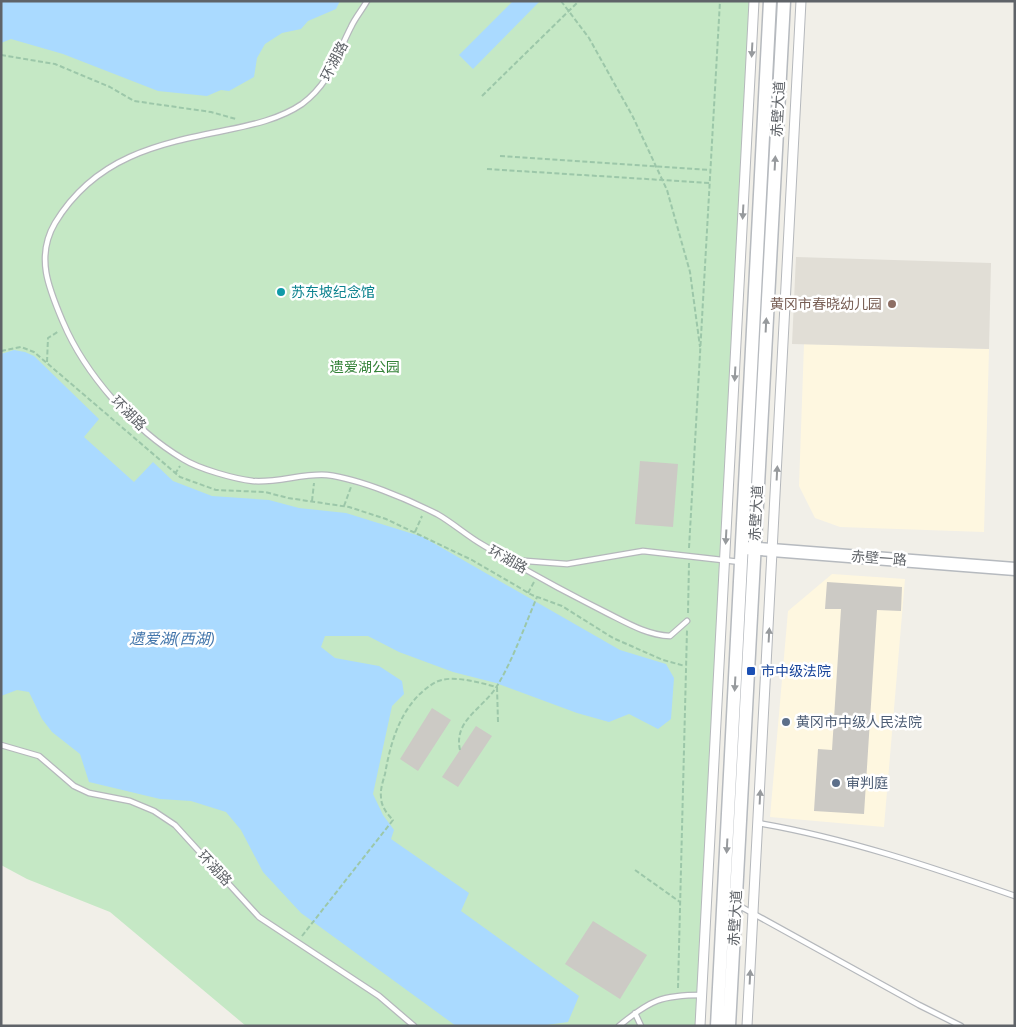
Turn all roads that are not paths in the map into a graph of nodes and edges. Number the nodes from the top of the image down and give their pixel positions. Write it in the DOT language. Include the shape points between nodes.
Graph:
graph roads {
  1 [pos="367,1"];
  2 [pos="754,1"];
  3 [pos="770,1"];
  4 [pos="784,1"];
  5 [pos="801,1"];
  6 [pos="748,548"];
  7 [pos="773,550"];
  8 [pos="511,560"];
  9 [pos="725,560"];
  10 [pos="742,562"];
  11 [pos="1015,569"];
  12 [pos="687,622"];
  13 [pos="1,745"];
  14 [pos="758,823"];
  15 [pos="1015,896"];
  16 [pos="736,903"];
  17 [pos="754,913"];
  18 [pos="702,995"];
  19 [pos="635,1013"];
  20 [pos="414,1026"];
  21 [pos="619,1026"];
  22 [pos="640,1026"];
  23 [pos="700,1026"];
  24 [pos="717,1026"];
  25 [pos="729,1026"];
  26 [pos="747,1026"];
  27 [pos="962,1026"];
  1 -- 8 [label="lane, 环湖路" via="320,88 286,113 151,147 86,184 47,238 46,277 65,328 86,368 147,432 184,460 253,481 327,475 387,492 426,510"];
  2 -- 9 [label="street, one-way"];
  3 -- 6 [label="main road, 赤壁大道"];
  6 -- 4 [label="main road, 赤壁大道, one-way"];
  7 -- 5 [label="street, one-way"];
  6 -- 7 [label="main road, 赤壁一路"];
  6 -- 10 [label="main road, 赤壁大道"];
  6 -- 16 [label="main road, 赤壁大道"];
  7 -- 11 [label="main road, 赤壁一路"];
  14 -- 7 [label="street, one-way"];
  8 -- 9 [label="lane" via="567,564 642,551"];
  8 -- 12 [label="lane, 环湖路" via="572,596 639,629 670,636"];
  9 -- 10 [label="lane"];
  9 -- 18 [label="street"];
  10 -- 24 [label="main road, 赤壁大道, one-way"];
  13 -- 20 [label="lane, 环湖路" via="39,756 74,786 89,793 130,801 175,825 259,917 379,996"];
  14 -- 15 [label="lane" via="858,845"];
  14 -- 17 [label="street"];
  16 -- 17 [label="lane"];
  16 -- 25 [label="main road, 赤壁大道"];
  26 -- 17 [label="street, one-way"];
  17 -- 27 [label="lane"];
  18 -- 19 [label="lane" via="659,998"];
  18 -- 23 [label="street"];
  19 -- 21 [label="lane"];
  19 -- 22 [label="lane"];
}
